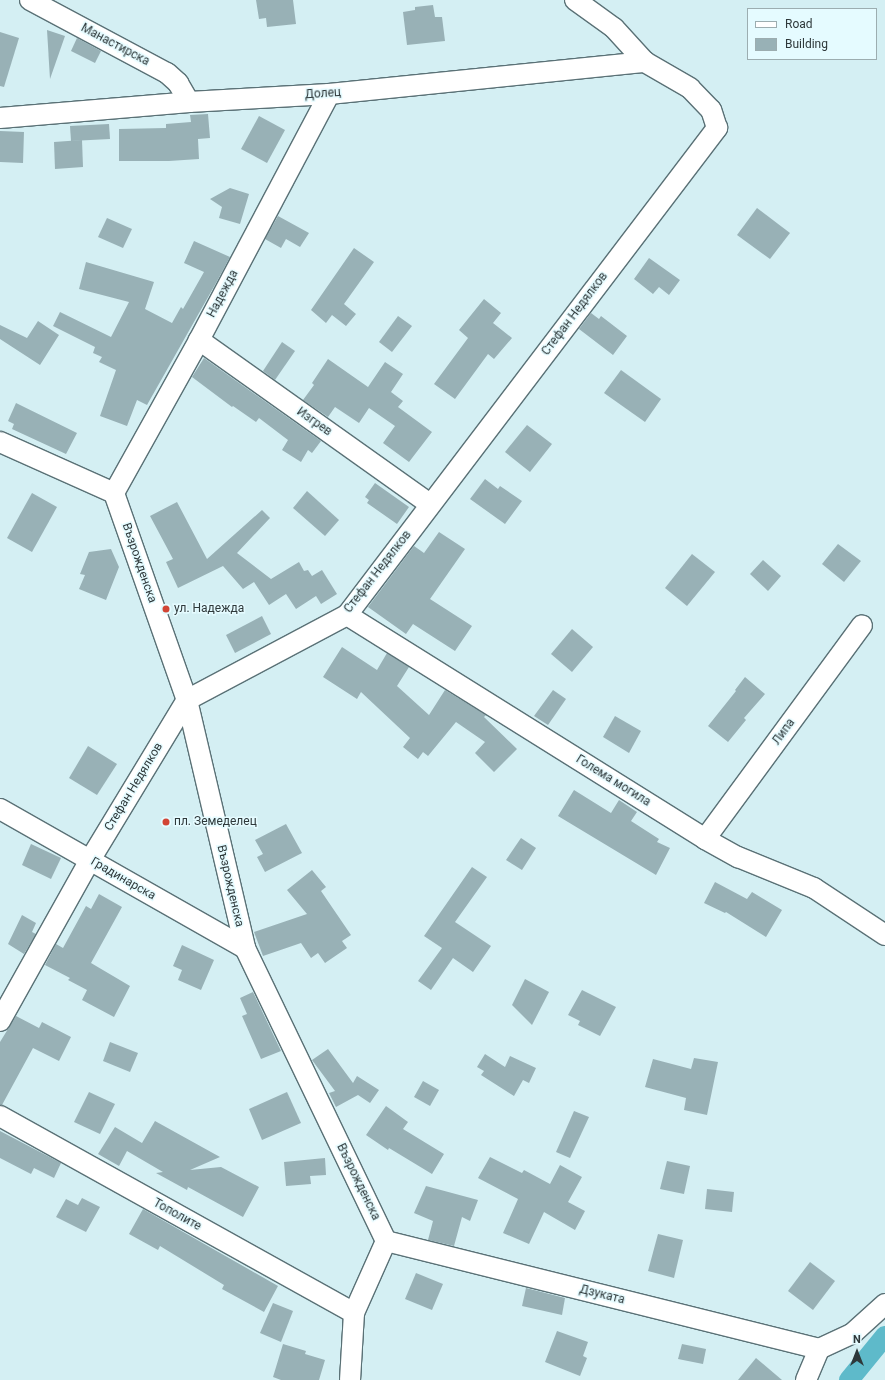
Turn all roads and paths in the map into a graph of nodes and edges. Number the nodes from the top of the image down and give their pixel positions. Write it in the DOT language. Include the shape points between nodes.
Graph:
graph roads {
  1 [pos="30,0"];
  2 [pos="575,0"];
  3 [pos="644,62"];
  4 [pos="329,94"];
  5 [pos="189,102"];
  6 [pos="0,118"];
  7 [pos="199,340"];
  8 [pos="0,442"];
  9 [pos="114,493"];
  10 [pos="430,504"];
  11 [pos="347,615"];
  12 [pos="862,625"];
  13 [pos="187,700"];
  14 [pos="0,809"];
  15 [pos="705,839"];
  16 [pos="90,860"];
  17 [pos="885,935"];
  18 [pos="245,948"];
  19 [pos="0,1021"];
  20 [pos="0,1116"];
  21 [pos="386,1241"];
  22 [pos="885,1304"];
  23 [pos="354,1313"];
  24 [pos="819,1349"];
  25 [pos="350,1380"];
  26 [pos="806,1380"];
  1 -- 5 [label="street, Манастирска" via="167,73 178,83"];
  2 -- 3 [label="street" via="614,28"];
  3 -- 4 [label="street, Долец"];
  3 -- 10 [label="street, Стефан Недялков" via="690,88 711,110 717,128"];
  4 -- 5 [label="street, Долец"];
  4 -- 7 [label="street, Надежда"];
  5 -- 6 [label="street, Долец"];
  7 -- 9 [label="street, Надежда"];
  7 -- 10 [label="street, Изгрев"];
  8 -- 9 [label="street"];
  9 -- 13 [label="street, Възрожденска"];
  10 -- 11 [label="street, Стефан Недялков"];
  11 -- 13 [label="street, Стефан Недялков"];
  11 -- 15 [label="street, Голема могила"];
  12 -- 15 [label="street, Липа"];
  13 -- 16 [label="street, Стефан Недялков"];
  13 -- 18 [label="street, Възрожденска"];
  14 -- 16 [label="street, Градинарска"];
  15 -- 17 [label="street, Голема могила" via="738,857 814,888"];
  16 -- 18 [label="street, Градинарска"];
  16 -- 19 [label="street, Стефан Недялков"];
  18 -- 21 [label="street, Възрожденска"];
  20 -- 23 [label="street, Тополите"];
  21 -- 23 [label="street"];
  21 -- 24 [label="street, Дзуката"];
  22 -- 24 [label="street" via="852,1333"];
  23 -- 25 [label="street"];
  24 -- 26 [label="street"];
}
